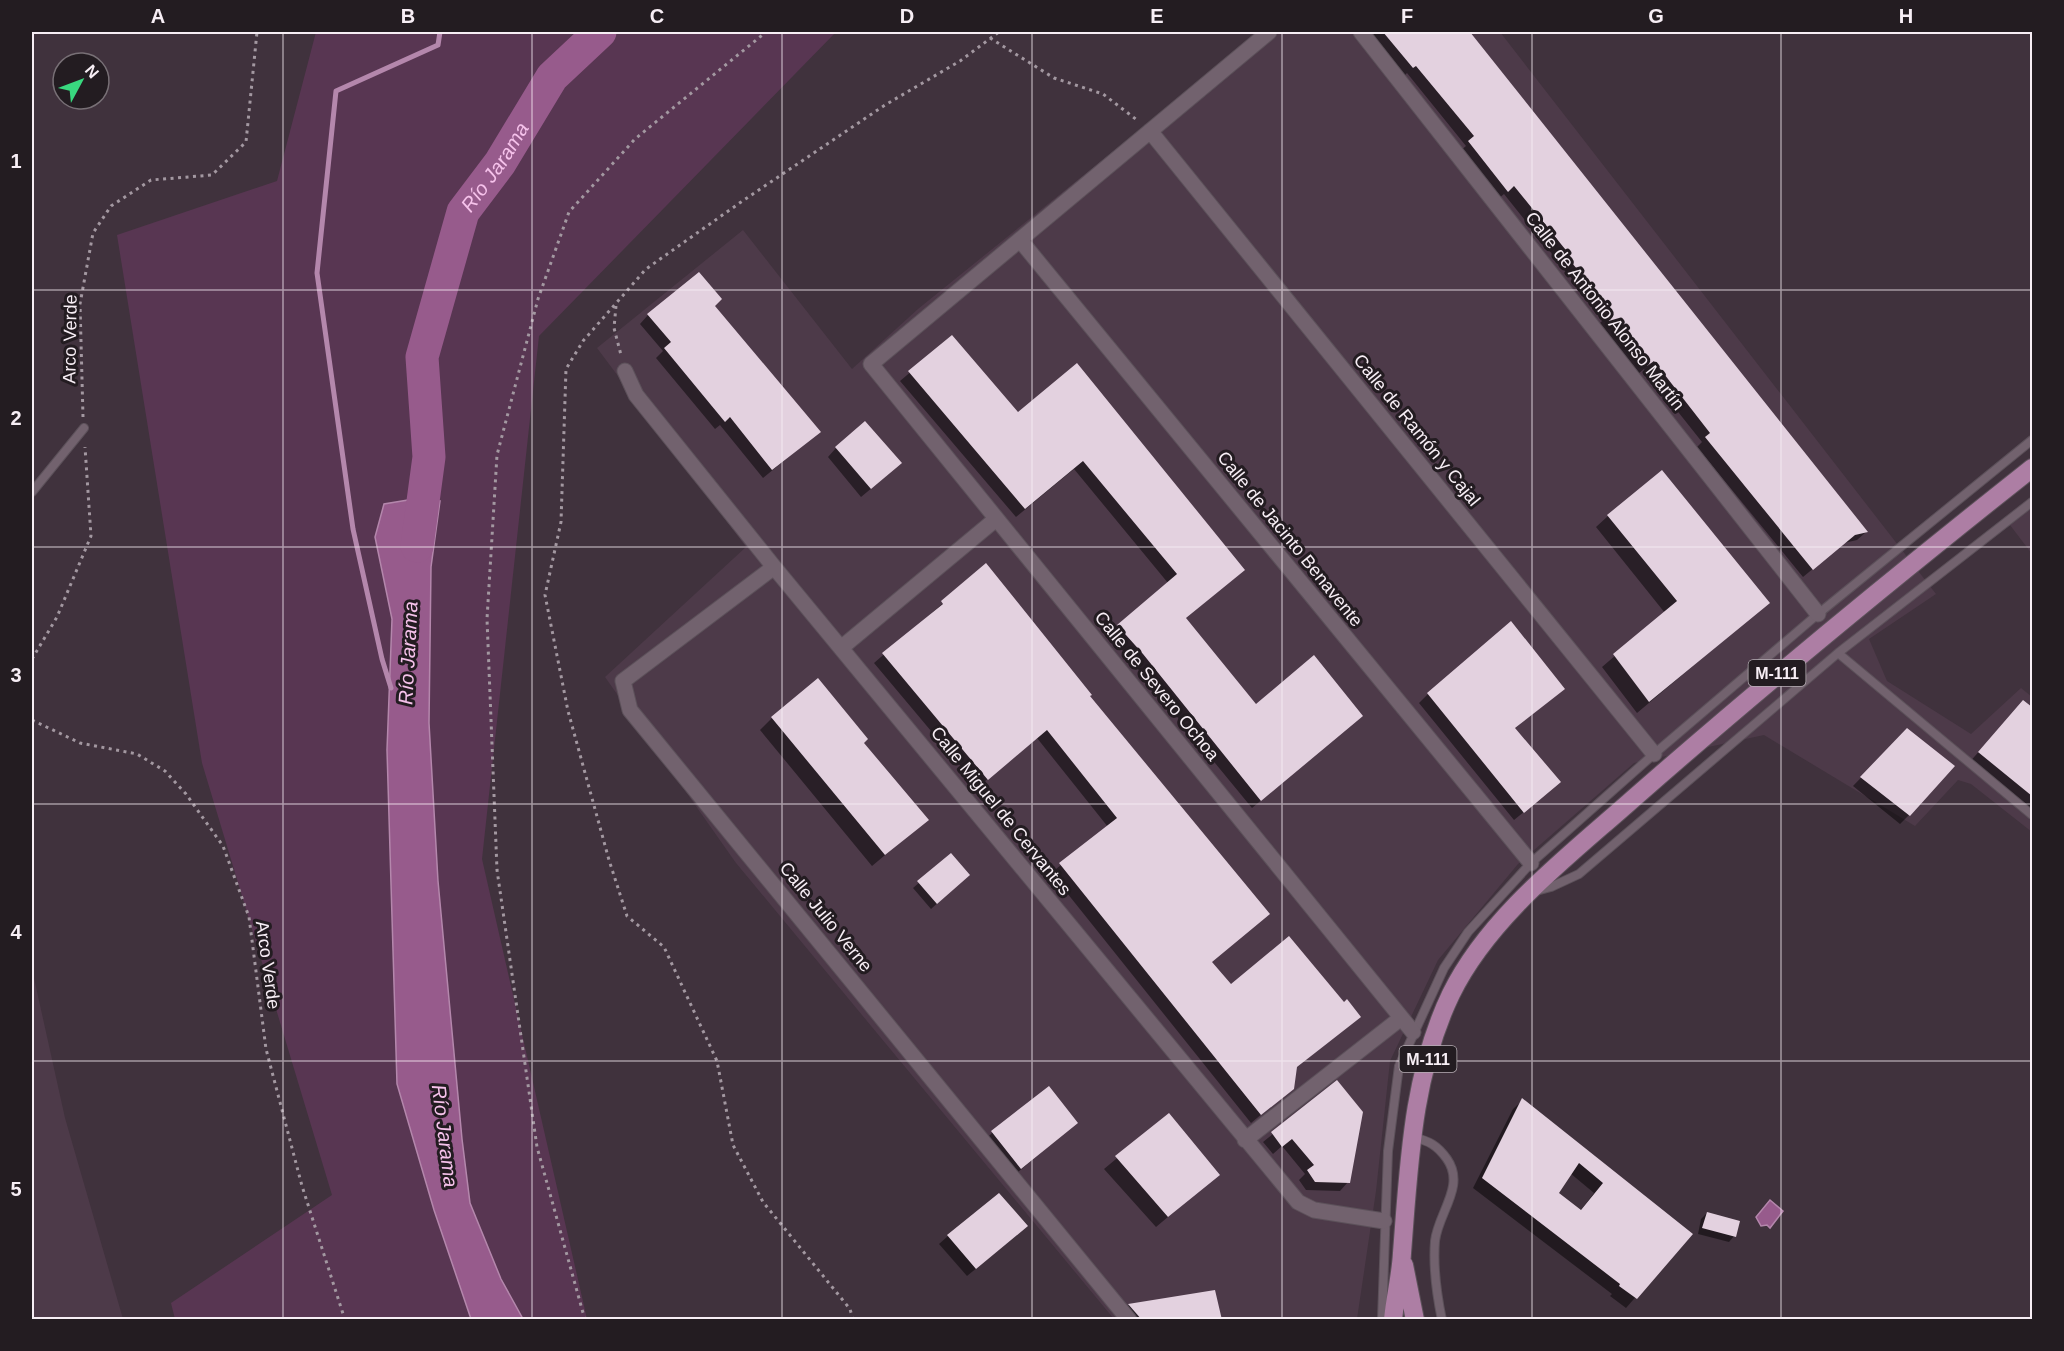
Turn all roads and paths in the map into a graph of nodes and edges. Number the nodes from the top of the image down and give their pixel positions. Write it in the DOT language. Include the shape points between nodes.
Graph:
graph roads {
  1 [pos="257,32"];
  2 [pos="766,32"];
  3 [pos="1269,32"];
  4 [pos="1361,32"];
  5 [pos="990,38"];
  6 [pos="1150,130"];
  7 [pos="1020,240"];
  8 [pos="616,303"];
  9 [pos="625,371"];
  10 [pos="84,428"];
  11 [pos="2032,440"];
  12 [pos="2032,468"];
  13 [pos="32,492"];
  14 [pos="2032,502"];
  15 [pos="996,519"];
  16 [pos="774,567"];
  17 [pos="1818,614"];
  18 [pos="841,648"];
  19 [pos="1838,653"];
  20 [pos="32,659"];
  21 [pos="32,720"];
  22 [pos="1654,754"];
  23 [pos="2032,815"];
  24 [pos="1531,863"];
  25 [pos="1531,892"];
  26 [pos="1401,1018"];
  27 [pos="1413,1032"];
  28 [pos="1412,1137"];
  29 [pos="1245,1140"];
  30 [pos="1384,1221"];
  31 [pos="1402,1257"];
  32 [pos="345,1320"];
  33 [pos="585,1320"];
  34 [pos="1130,1320"];
  35 [pos="1382,1320"];
  36 [pos="1393,1320"];
  37 [pos="1415,1320"];
  38 [pos="1442,1320"];
  1 -- 10 [label="path, Arco Verde" via="246,142 212,175 151,180 111,206 93,233 80,304"];
  2 -- 33 [label="path" via="635,139 569,212 538,299 497,455 487,619 497,870 537,1147"];
  3 -- 6 [label="street"];
  4 -- 17 [label="street, Calle de Antonio Alonso Martín"];
  5 -- 6 [label="path" via="1054,78 1103,94"];
  6 -- 7 [label="street"];
  6 -- 22 [label="street, Calle de Ramón y Cajal"];
  7 -- 15 [label="street, Calle de Severo Ochoa" via="871,364"];
  7 -- 24 [label="street, Calle de Jacinto Benavente"];
  8 -- 9 [label="path" via="614,328"];
  9 -- 16 [label="street, Calle Miguel de Cervantes" via="636,395"];
  10 -- 13 [label="lane"];
  10 -- 20 [label="path, Arco Verde" via="91,536 57,617"];
  11 -- 17 [label="lane"];
  12 -- 25 [label="main road, M-111" via="1759,688"];
  14 -- 19 [label="lane"];
  15 -- 18 [label="street"];
  15 -- 26 [label="street, Calle de Severo Ochoa"];
  16 -- 18 [label="street, Calle Miguel de Cervantes"];
  16 -- 34 [label="street, Calle Julio Verne" via="622,681 630,710"];
  17 -- 22 [label="lane"];
  18 -- 29 [label="street, Calle Miguel de Cervantes"];
  19 -- 23 [label="lane"];
  19 -- 25 [label="lane" via="1579,873"];
  21 -- 32 [label="path, Arco Verde" via="80,744 137,754 165,771 223,846 249,917 266,1049 302,1186"];
  22 -- 24 [label="lane"];
  24 -- 27 [label="lane" via="1468,932 1444,968"];
  25 -- 28 [label="main road, M-111" via="1475,953 1450,997 1422,1079"];
  26 -- 27 [label="street, Calle de Severo Ochoa"];
  26 -- 29 [label="street"];
  27 -- 30 [label="lane" via="1399,1066"];
  28 -- 31 [label="main road, M-111"];
  28 -- 38 [label="lane" via="1431,1141 1452,1166 1456,1178 1435,1240"];
  29 -- 30 [label="street, Calle Miguel de Cervantes" via="1298,1202 1314,1210"];
  30 -- 35 [label="lane"];
  31 -- 36 [label="main road, M-111"];
  31 -- 37 [label="main road, M-111"];
}
